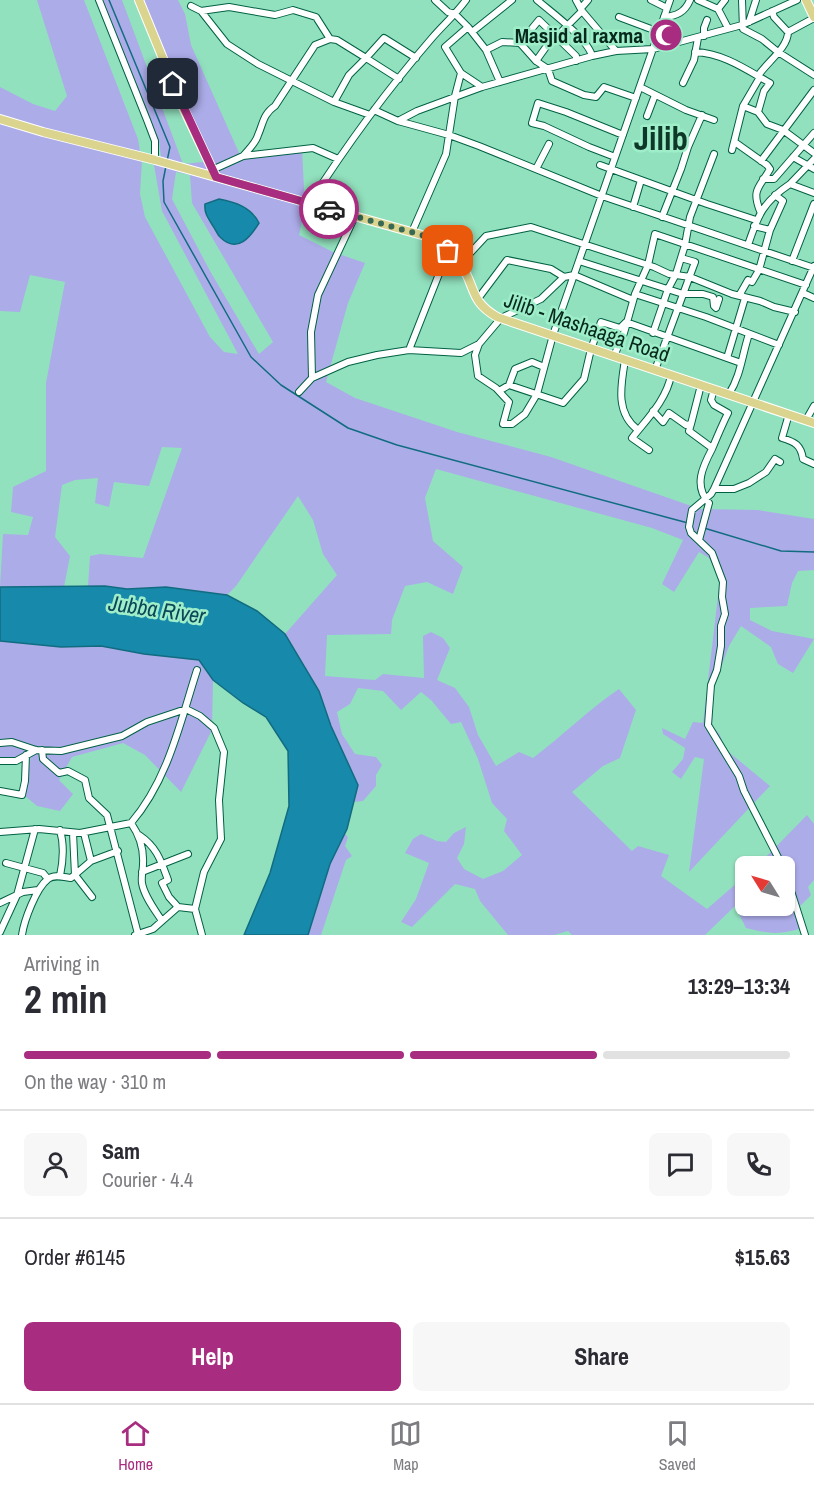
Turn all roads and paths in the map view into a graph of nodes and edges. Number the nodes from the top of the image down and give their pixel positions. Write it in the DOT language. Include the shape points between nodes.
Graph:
graph roads {
  1 [pos="99,0"];
  2 [pos="139,0"];
  3 [pos="435,0"];
  4 [pos="466,0"];
  5 [pos="512,0"];
  6 [pos="576,0"];
  7 [pos="588,0"];
  8 [pos="651,0"];
  9 [pos="670,0"];
  10 [pos="690,0"];
  11 [pos="698,0"];
  12 [pos="725,0"];
  13 [pos="742,0"];
  14 [pos="756,0"];
  15 [pos="797,0"];
  16 [pos="806,0"];
  17 [pos="539,1"];
  18 [pos="191,6"];
  19 [pos="667,8"];
  20 [pos="718,9"];
  21 [pos="582,10"];
  22 [pos="201,11"];
  23 [pos="772,11"];
  24 [pos="455,14"];
  25 [pos="619,16"];
  26 [pos="664,17"];
  27 [pos="814,17"];
  28 [pos="707,20"];
  29 [pos="746,24"];
  30 [pos="566,26"];
  31 [pos="728,28"];
  32 [pos="470,29"];
  33 [pos="659,32"];
  34 [pos="788,32"];
  35 [pos="433,37"];
  36 [pos="557,37"];
  37 [pos="701,37"];
  38 [pos="330,39"];
  39 [pos="520,43"];
  40 [pos="445,47"];
  41 [pos="653,49"];
  42 [pos="486,50"];
  43 [pos="616,51"];
  44 [pos="696,52"];
  45 [pos="778,52"];
  46 [pos="592,56"];
  47 [pos="366,58"];
  48 [pos="416,58"];
  49 [pos="537,61"];
  50 [pos="576,61"];
  51 [pos="548,69"];
  52 [pos="461,73"];
  53 [pos="814,75"];
  54 [pos="759,76"];
  55 [pos="399,79"];
  56 [pos="293,81"];
  57 [pos="500,82"];
  58 [pos="683,83"];
  59 [pos="482,87"];
  60 [pos="640,87"];
  61 [pos="814,90"];
  62 [pos="655,95"];
  63 [pos="455,96"];
  64 [pos="636,98"];
  65 [pos="334,102"];
  66 [pos="743,106"];
  67 [pos="372,112"];
  68 [pos="758,112"];
  69 [pos="702,115"];
  70 [pos="647,116"];
  71 [pos="0,119"];
  72 [pos="714,120"];
  73 [pos="398,121"];
  74 [pos="783,130"];
  75 [pos="814,133"];
  76 [pos="449,135"];
  77 [pos="624,139"];
  78 [pos="674,142"];
  79 [pos="549,144"];
  80 [pos="804,146"];
  81 [pos="688,147"];
  82 [pos="814,153"];
  83 [pos="714,154"];
  84 [pos="243,156"];
  85 [pos="615,157"];
  86 [pos="793,157"];
  87 [pos="338,159"];
  88 [pos="814,159"];
  89 [pos="158,161"];
  90 [pos="761,161"];
  91 [pos="600,165"];
  92 [pos="811,167"];
  93 [pos="536,169"];
  94 [pos="611,169"];
  95 [pos="214,173"];
  96 [pos="763,179"];
  97 [pos="641,180"];
  98 [pos="790,184"];
  99 [pos="672,191"];
  100 [pos="814,193"];
  101 [pos="775,195"];
  102 [pos="602,196"];
  103 [pos="697,200"];
  104 [pos="309,204"];
  105 [pos="814,204"];
  106 [pos="633,207"];
  107 [pos="760,211"];
  108 [pos="355,216"];
  109 [pos="663,217"];
  110 [pos="755,223"];
  111 [pos="688,225"];
  112 [pos="770,230"];
  113 [pos="412,232"];
  114 [pos="585,245"];
  115 [pos="685,245"];
  116 [pos="748,245"];
  117 [pos="448,251"];
  118 [pos="764,251"];
  119 [pos="681,258"];
  120 [pos="579,261"];
  121 [pos="792,261"];
  122 [pos="460,264"];
  123 [pos="648,265"];
  124 [pos="814,267"];
  125 [pos="759,270"];
  126 [pos="676,274"];
  127 [pos="574,275"];
  128 [pos="564,277"];
  129 [pos="690,277"];
  130 [pos="641,280"];
  131 [pos="807,285"];
  132 [pos="668,289"];
  133 [pos="717,289"];
  134 [pos="803,293"];
  135 [pos="683,294"];
  136 [pos="634,297"];
  137 [pos="814,297"];
  138 [pos="716,298"];
  139 [pos="745,298"];
  140 [pos="476,300"];
  141 [pos="663,303"];
  142 [pos="678,308"];
  143 [pos="795,312"];
  144 [pos="501,318"];
  145 [pos="709,318"];
  146 [pos="626,322"];
  147 [pos="735,328"];
  148 [pos="652,333"];
  149 [pos="749,334"];
  150 [pos="553,335"];
  151 [pos="668,336"];
  152 [pos="479,344"];
  153 [pos="779,345"];
  154 [pos="591,349"];
  155 [pos="409,350"];
  156 [pos="614,356"];
  157 [pos="727,358"];
  158 [pos="626,360"];
  159 [pos="741,363"];
  160 [pos="544,367"];
  161 [pos="655,370"];
  162 [pos="671,375"];
  163 [pos="312,378"];
  164 [pos="509,385"];
  165 [pos="701,385"];
  166 [pos="714,389"];
  167 [pos="499,391"];
  168 [pos="299,392"];
  169 [pos="537,394"];
  170 [pos="729,394"];
  171 [pos="753,402"];
  172 [pos="814,406"];
  173 [pos="653,411"];
  174 [pos="789,414"];
  175 [pos="810,422"];
  176 [pos="691,424"];
  177 [pos="638,430"];
  178 [pos="712,448"];
  179 [pos="649,450"];
  180 [pos="780,462"];
  181 [pos="814,464"];
  182 [pos="714,489"];
  183 [pos="705,498"];
  184 [pos="699,540"];
  185 [pos="196,670"];
  186 [pos="186,710"];
  187 [pos="0,743"];
  188 [pos="39,750"];
  189 [pos="26,755"];
  190 [pos="0,761"];
  191 [pos="0,790"];
  192 [pos="131,823"];
  193 [pos="111,828"];
  194 [pos="35,829"];
  195 [pos="60,830"];
  196 [pos="0,831"];
  197 [pos="73,833"];
  198 [pos="84,833"];
  199 [pos="139,835"];
  200 [pos="118,851"];
  201 [pos="188,854"];
  202 [pos="778,856"];
  203 [pos="91,861"];
  204 [pos="6,863"];
  205 [pos="163,864"];
  206 [pos="24,868"];
  207 [pos="142,872"];
  208 [pos="75,875"];
  209 [pos="60,876"];
  210 [pos="48,879"];
  211 [pos="38,890"];
  212 [pos="17,895"];
  213 [pos="92,897"];
  214 [pos="0,903"];
  215 [pos="795,903"];
  216 [pos="178,907"];
  217 [pos="195,909"];
  218 [pos="162,921"];
  219 [pos="0,932"];
  220 [pos="22,935"];
  221 [pos="136,935"];
  222 [pos="202,935"];
  223 [pos="805,935"];
  1 -- 89 [label="street" via="147,120"];
  2 -- 95 [label="main road"];
  3 -- 24 [label="street"];
  4 -- 24 [label="street"];
  5 -- 32 [label="street"];
  6 -- 21 [label="street"];
  7 -- 21 [label="street"];
  8 -- 19 [label="street"];
  9 -- 19 [label="street"];
  10 -- 26 [label="street" via="687,8 674,17"];
  11 -- 20 [label="street"];
  12 -- 20 [label="street"];
  13 -- 29 [label="street"];
  14 -- 29 [label="street"];
  15 -- 23 [label="street"];
  16 -- 27 [label="main road"];
  17 -- 30 [label="street"];
  18 -- 22 [label="street"];
  19 -- 26 [label="street"];
  20 -- 31 [label="street"];
  21 -- 30 [label="street"];
  21 -- 43 [label="street"];
  22 -- 38 [label="street" via="229,7 275,15 293,10 316,17"];
  22 -- 56 [label="street" via="227,44"];
  23 -- 29 [label="street"];
  23 -- 34 [label="street"];
  24 -- 32 [label="street"];
  24 -- 35 [label="street"];
  25 -- 33 [label="street"];
  26 -- 33 [label="street"];
  27 -- 34 [label="street"];
  28 -- 37 [label="street"];
  29 -- 31 [label="street"];
  29 -- 45 [label="street" via="743,29"];
  30 -- 36 [label="street"];
  30 -- 46 [label="street" via="580,37"];
  31 -- 37 [label="street"];
  32 -- 40 [label="street"];
  32 -- 42 [label="street"];
  33 -- 41 [label="street"];
  34 -- 45 [label="street"];
  35 -- 40 [label="street"];
  35 -- 48 [label="street"];
  36 -- 39 [label="street" via="539,20"];
  36 -- 49 [label="street"];
  36 -- 50 [label="street" via="576,56"];
  37 -- 41 [label="street"];
  37 -- 44 [label="street"];
  38 -- 47 [label="street"];
  38 -- 56 [label="street" via="315,45"];
  39 -- 42 [label="street" via="502,42"];
  39 -- 49 [label="street"];
  40 -- 52 [label="street"];
  41 -- 43 [label="street"];
  41 -- 60 [label="street"];
  42 -- 57 [label="street"];
  43 -- 46 [label="street"];
  44 -- 54 [label="street" via="714,54"];
  44 -- 58 [label="street"];
  45 -- 53 [label="street"];
  45 -- 54 [label="street"];
  46 -- 50 [label="street"];
  47 -- 48 [label="street" via="384,38"];
  47 -- 55 [label="street"];
  47 -- 65 [label="street"];
  48 -- 55 [label="street"];
  49 -- 51 [label="street"];
  50 -- 51 [label="street"];
  51 -- 57 [label="street"];
  51 -- 64 [label="street" via="552,81 584,95 596,97 604,87"];
  52 -- 59 [label="street"];
  52 -- 63 [label="street"];
  54 -- 66 [label="street"];
  54 -- 68 [label="street" via="770,83"];
  55 -- 67 [label="street"];
  56 -- 65 [label="street"];
  56 -- 84 [label="street" via="270,109 258,136"];
  57 -- 59 [label="street"];
  59 -- 63 [label="street"];
  60 -- 62 [label="street"];
  60 -- 64 [label="street"];
  61 -- 74 [label="street"];
  62 -- 69 [label="street"];
  62 -- 70 [label="street"];
  63 -- 73 [label="street"];
  63 -- 76 [label="street"];
  64 -- 77 [label="street"];
  65 -- 67 [label="street"];
  66 -- 68 [label="street"];
  66 -- 90 [label="street" via="734,147"];
  67 -- 73 [label="street"];
  67 -- 87 [label="street"];
  68 -- 74 [label="street" via="767,124"];
  69 -- 72 [label="street"];
  69 -- 81 [label="street"];
  71 -- 89 [label="main road, Jilib - Mashaaga Road"];
  73 -- 76 [label="street"];
  74 -- 80 [label="street"];
  74 -- 90 [label="street"];
  75 -- 80 [label="street"];
  76 -- 93 [label="street"];
  76 -- 113 [label="street" via="446,154"];
  77 -- 85 [label="street"];
  77 -- 85 [label="street" via="538,103 532,123"];
  78 -- 81 [label="street"];
  79 -- 93 [label="street"];
  80 -- 82 [label="street"];
  80 -- 86 [label="street"];
  81 -- 99 [label="street"];
  83 -- 103 [label="street"];
  84 -- 87 [label="street" via="313,148"];
  84 -- 95 [label="street"];
  85 -- 94 [label="street"];
  86 -- 92 [label="street"];
  86 -- 96 [label="street" via="774,179"];
  87 -- 104 [label="street"];
  88 -- 92 [label="street"];
  89 -- 95 [label="main road, Jilib - Mashaaga Road"];
  90 -- 96 [label="street" via="770,169"];
  91 -- 94 [label="street"];
  92 -- 98 [label="street"];
  93 -- 102 [label="street"];
  94 -- 97 [label="street"];
  94 -- 102 [label="street"];
  95 -- 104 [label="main road, Jilib - Mashaaga Road"];
  96 -- 107 [label="street" via="755,195"];
  97 -- 99 [label="street"];
  97 -- 106 [label="street"];
  98 -- 100 [label="street"];
  98 -- 101 [label="street"];
  99 -- 103 [label="street"];
  99 -- 109 [label="street"];
  101 -- 107 [label="street"];
  101 -- 112 [label="street" via="783,201"];
  102 -- 106 [label="street"];
  102 -- 114 [label="street"];
  103 -- 110 [label="street"];
  103 -- 111 [label="street"];
  104 -- 108 [label="main road, Jilib - Mashaaga Road"];
  105 -- 121 [label="street"];
  106 -- 109 [label="street"];
  107 -- 110 [label="street"];
  108 -- 113 [label="main road, Jilib - Mashaaga Road"];
  108 -- 163 [label="street" via="318,295 311,332"];
  109 -- 111 [label="street"];
  110 -- 112 [label="street"];
  110 -- 116 [label="street"];
  111 -- 115 [label="street"];
  111 -- 116 [label="street"];
  112 -- 118 [label="street"];
  113 -- 117 [label="main road, Jilib - Mashaaga Road" via="429,237"];
  114 -- 120 [label="street"];
  114 -- 122 [label="street" via="531,227 486,236"];
  114 -- 123 [label="street"];
  115 -- 119 [label="street"];
  115 -- 123 [label="street" via="655,234"];
  115 -- 125 [label="street"];
  116 -- 118 [label="street"];
  117 -- 122 [label="main road, Jilib - Mashaaga Road"];
  117 -- 155 [label="street"];
  118 -- 121 [label="street"];
  118 -- 125 [label="street"];
  119 -- 126 [label="street"];
  119 -- 129 [label="street" via="695,262"];
  120 -- 127 [label="street"];
  120 -- 130 [label="street"];
  121 -- 124 [label="street"];
  122 -- 140 [label="main road, Jilib - Mashaaga Road"];
  123 -- 126 [label="street"];
  123 -- 130 [label="street"];
  124 -- 131 [label="street"];
  125 -- 131 [label="street"];
  125 -- 139 [label="street" via="740,294"];
  126 -- 129 [label="street"];
  126 -- 132 [label="street"];
  127 -- 128 [label="street"];
  127 -- 136 [label="street"];
  127 -- 150 [label="street"];
  128 -- 140 [label="street" via="551,269 507,260"];
  128 -- 144 [label="street" via="540,299"];
  129 -- 133 [label="street"];
  129 -- 135 [label="street"];
  130 -- 132 [label="street"];
  130 -- 136 [label="street"];
  131 -- 134 [label="street"];
  132 -- 135 [label="street"];
  132 -- 141 [label="street"];
  133 -- 138 [label="street"];
  133 -- 139 [label="street"];
  134 -- 137 [label="street"];
  134 -- 143 [label="street"];
  135 -- 138 [label="street"];
  135 -- 142 [label="street"];
  136 -- 141 [label="street"];
  136 -- 146 [label="street"];
  138 -- 145 [label="street"];
  139 -- 143 [label="street"];
  139 -- 147 [label="street"];
  140 -- 144 [label="main road, Jilib - Mashaaga Road"];
  141 -- 142 [label="street"];
  141 -- 148 [label="street"];
  142 -- 145 [label="street"];
  142 -- 151 [label="street"];
  143 -- 153 [label="street"];
  144 -- 150 [label="main road, Jilib - Mashaaga Road"];
  144 -- 152 [label="street"];
  145 -- 147 [label="street"];
  146 -- 148 [label="street"];
  146 -- 154 [label="street" via="620,328 601,322"];
  146 -- 156 [label="street"];
  147 -- 149 [label="street"];
  147 -- 157 [label="street"];
  148 -- 151 [label="street"];
  149 -- 153 [label="street"];
  149 -- 159 [label="street"];
  150 -- 154 [label="main road, Jilib - Mashaaga Road"];
  150 -- 160 [label="street"];
  151 -- 157 [label="street"];
  151 -- 161 [label="street"];
  152 -- 155 [label="street" via="460,353"];
  152 -- 167 [label="street" via="475,355 478,376"];
  153 -- 171 [label="street"];
  154 -- 156 [label="main road, Jilib - Mashaaga Road"];
  154 -- 169 [label="street" via="584,379 563,403"];
  155 -- 163 [label="street" via="348,362"];
  156 -- 158 [label="main road, Jilib - Mashaaga Road"];
  157 -- 159 [label="street"];
  158 -- 161 [label="main road, Jilib - Mashaaga Road"];
  158 -- 177 [label="street" via="621,405"];
  159 -- 170 [label="street" via="738,380"];
  160 -- 164 [label="street" via="532,362 515,369"];
  160 -- 169 [label="street"];
  161 -- 162 [label="main road, Jilib - Mashaaga Road"];
  162 -- 165 [label="main road, Jilib - Mashaaga Road"];
  162 -- 173 [label="street" via="670,385"];
  163 -- 168 [label="street"];
  164 -- 167 [label="street"];
  164 -- 169 [label="street"];
  165 -- 166 [label="main road, Jilib - Mashaaga Road"];
  165 -- 176 [label="street"];
  166 -- 170 [label="main road, Jilib - Mashaaga Road"];
  166 -- 178 [label="street" via="711,400 728,413"];
  167 -- 169 [label="street" via="509,402 503,424 512,424 525,414"];
  170 -- 171 [label="main road, Jilib - Mashaaga Road"];
  171 -- 174 [label="main road, Jilib - Mashaaga Road"];
  171 -- 182 [label="street"];
  172 -- 175 [label="street"];
  173 -- 176 [label="street" via="663,422 669,412 686,425"];
  173 -- 177 [label="street"];
  174 -- 175 [label="main road, Jilib - Mashaaga Road"];
  174 -- 181 [label="street" via="782,438 795,442 802,449 803,459"];
  176 -- 178 [label="street" via="689,431"];
  177 -- 179 [label="street" via="632,438"];
  178 -- 183 [label="street" via="701,472"];
  180 -- 182 [label="street" via="775,459 762,475 734,489"];
  182 -- 183 [label="street"];
  183 -- 184 [label="street" via="709,502"];
  183 -- 184 [label="street" via="692,510 689,524 691,533"];
  184 -- 202 [label="street" via="712,553 720,572 725,614 711,685 708,725 739,776"];
  185 -- 186 [label="street"];
  186 -- 188 [label="street" via="147,722 122,736 61,751"];
  186 -- 192 [label="street" via="160,778"];
  186 -- 217 [label="street" via="214,728 224,752 219,800 221,839 204,872"];
  187 -- 188 [label="street" via="12,742"];
  188 -- 189 [label="street"];
  188 -- 193 [label="street" via="59,773 68,771 85,780 89,798 108,815"];
  189 -- 190 [label="street" via="16,761"];
  189 -- 191 [label="street" via="22,795"];
  192 -- 193 [label="street"];
  192 -- 199 [label="street"];
  193 -- 198 [label="street"];
  193 -- 200 [label="street"];
  194 -- 195 [label="street"];
  194 -- 196 [label="street"];
  194 -- 206 [label="street"];
  195 -- 197 [label="street"];
  195 -- 209 [label="street"];
  197 -- 198 [label="street"];
  197 -- 208 [label="street"];
  198 -- 203 [label="street"];
  199 -- 205 [label="street" via="149,842"];
  199 -- 207 [label="street"];
  200 -- 203 [label="street"];
  200 -- 221 [label="street"];
  201 -- 205 [label="street"];
  203 -- 208 [label="street"];
  204 -- 206 [label="street"];
  205 -- 207 [label="street"];
  205 -- 216 [label="street" via="168,880 162,883"];
  206 -- 210 [label="street" via="43,873"];
  206 -- 212 [label="street"];
  207 -- 218 [label="street" via="141,882"];
  208 -- 209 [label="street"];
  208 -- 213 [label="street"];
  209 -- 210 [label="street"];
  210 -- 211 [label="street"];
  211 -- 212 [label="street"];
  211 -- 220 [label="street"];
  212 -- 214 [label="street"];
  212 -- 219 [label="street"];
  215 -- 223 [label="street"];
  216 -- 217 [label="street"];
  216 -- 218 [label="street"];
  217 -- 222 [label="street"];
  218 -- 221 [label="street"];
}
